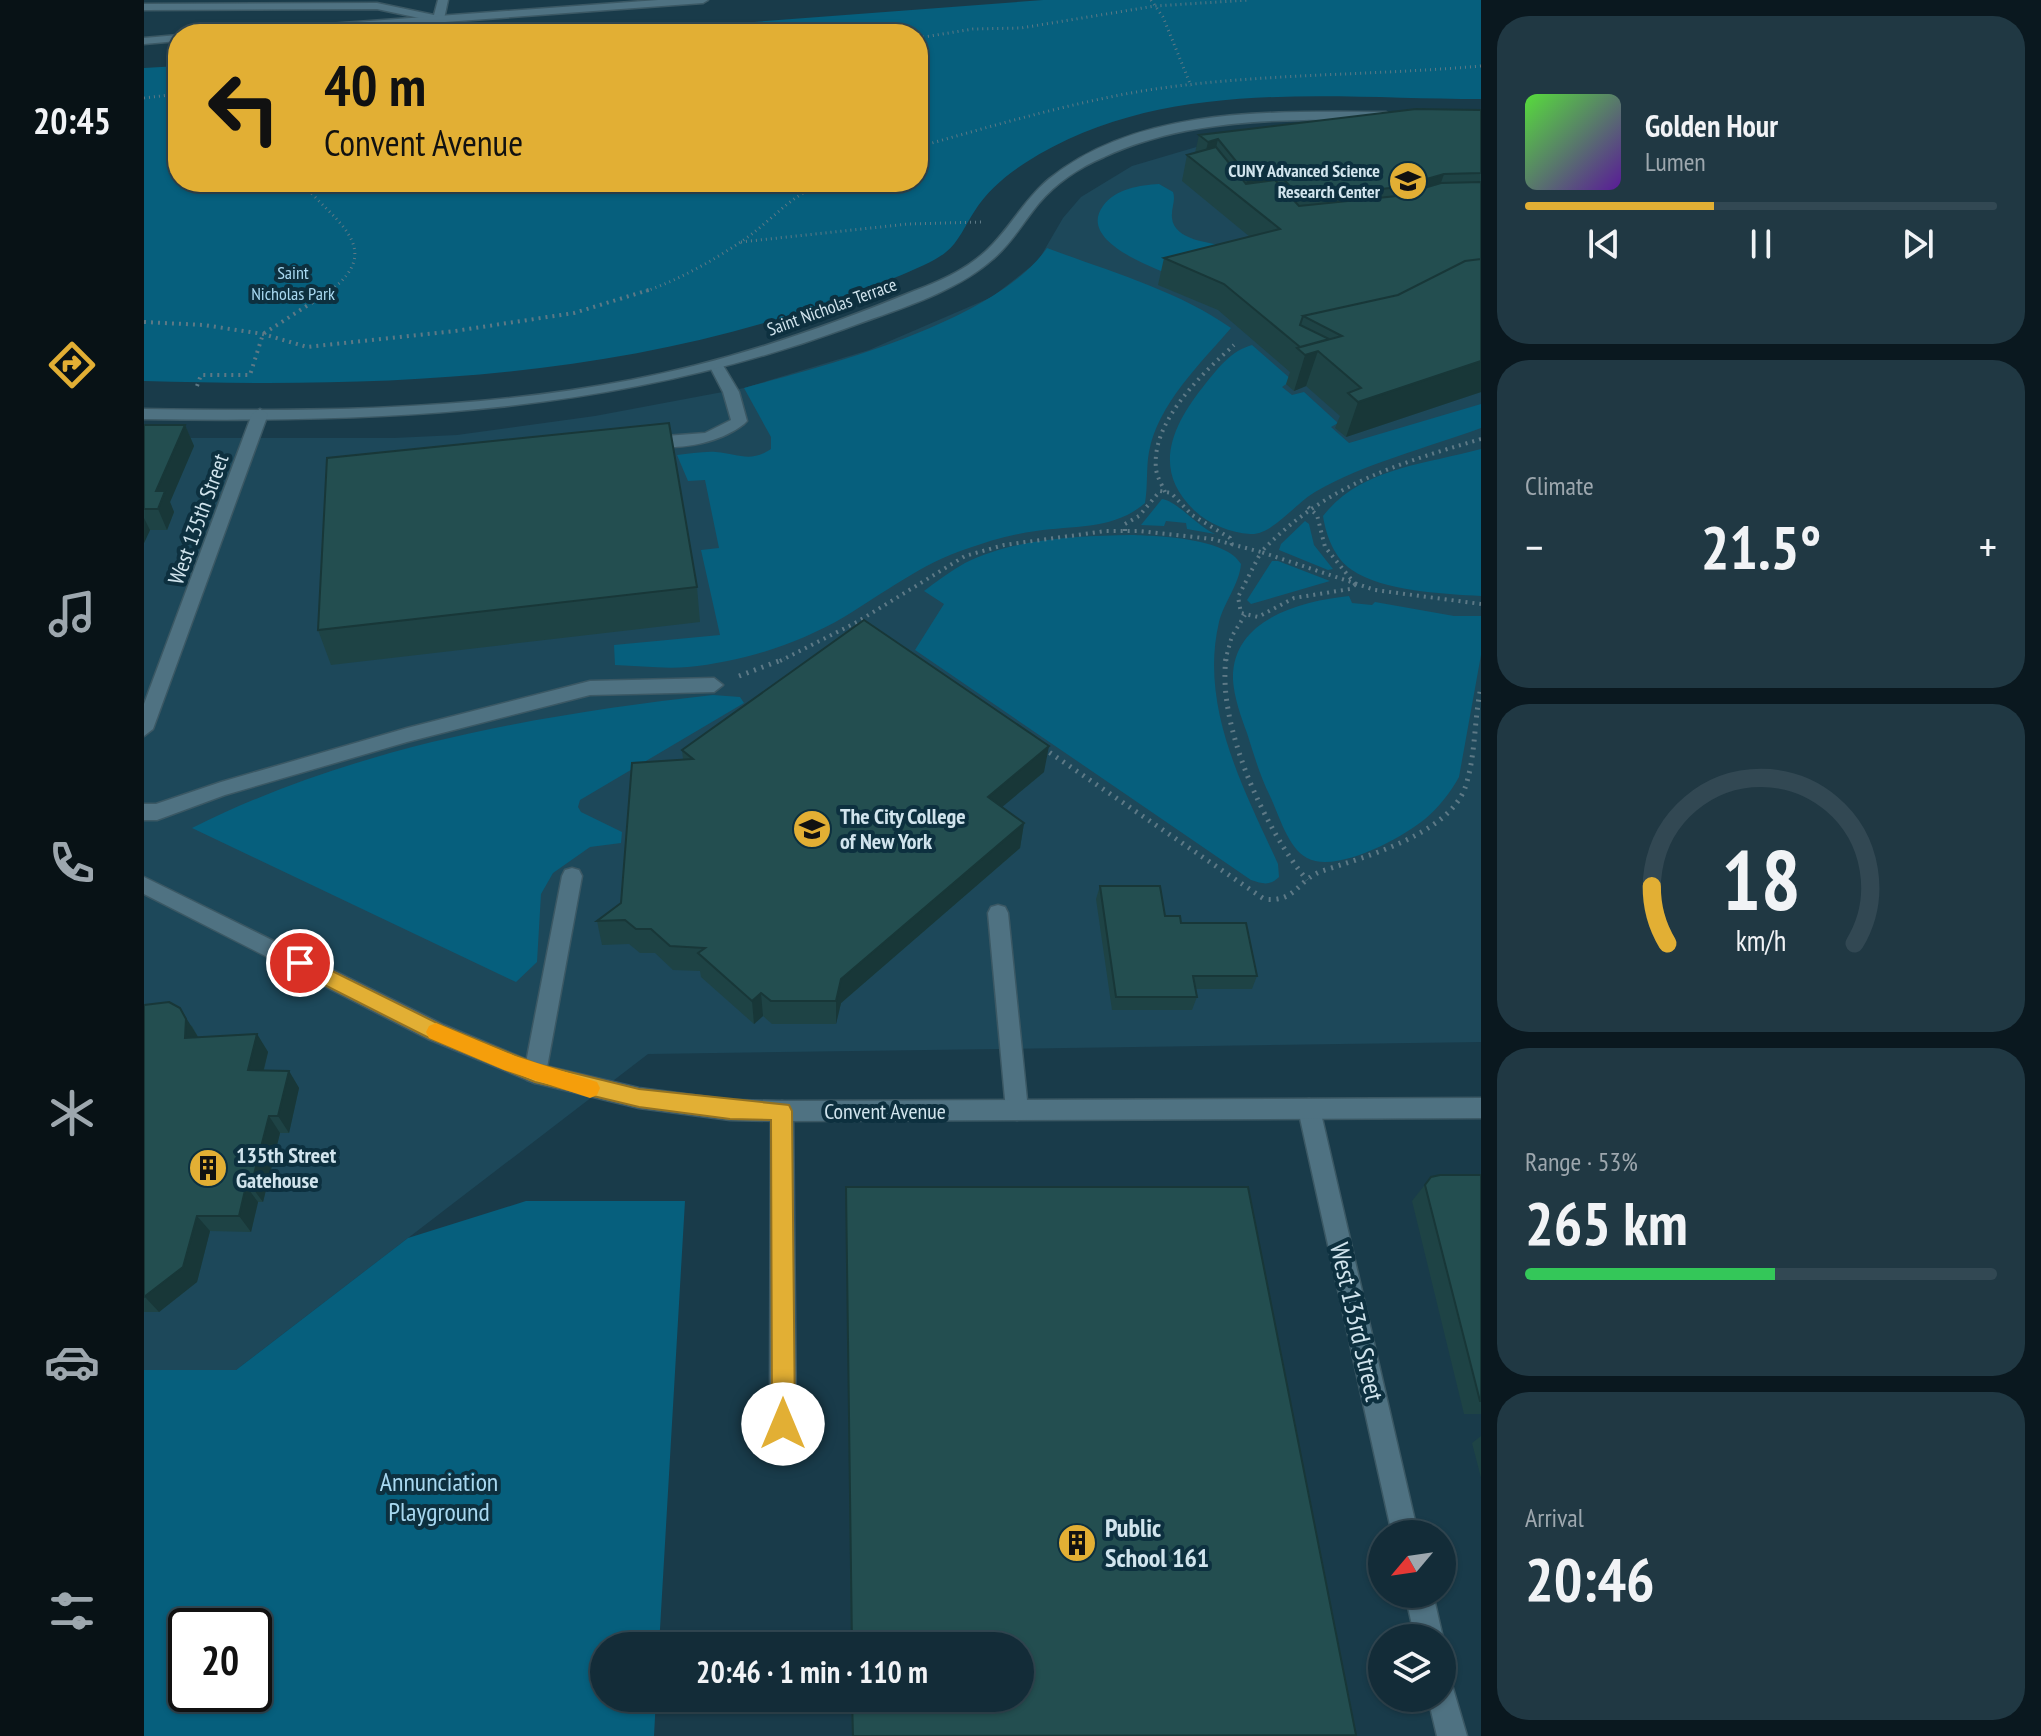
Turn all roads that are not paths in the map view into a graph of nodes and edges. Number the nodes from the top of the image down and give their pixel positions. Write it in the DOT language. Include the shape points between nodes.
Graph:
graph roads {
  1 [pos="443,0"];
  2 [pos="703,0"];
  3 [pos="144,7"];
  4 [pos="438,19"];
  5 [pos="370,24"];
  6 [pos="168,39"];
  7 [pos="144,41"];
  8 [pos="1401,116"];
  9 [pos="716,365"];
  10 [pos="144,414"];
  11 [pos="260,414"];
  12 [pos="631,442"];
  13 [pos="714,685"];
  14 [pos="144,729"];
  15 [pos="144,812"];
  16 [pos="572,876"];
  17 [pos="144,885"];
  18 [pos="998,913"];
  19 [pos="535,1073"];
  20 [pos="1481,1108"];
  21 [pos="1309,1109"];
  22 [pos="1017,1110"];
  23 [pos="782,1111"];
  24 [pos="783,1424"];
  25 [pos="1402,1520"];
  26 [pos="1446,1712"];
  27 [pos="1452,1736"];
  1 -- 4 [label="street"];
  2 -- 4 [label="street"];
  3 -- 4 [label="street" via="377,6"];
  4 -- 5 [label="street"];
  6 -- 7 [label="street"];
  8 -- 9 [label="street, Saint Nicholas Terrace" via="1223,120 1172,129 1107,151 1039,193 984,260 954,278 821,333"];
  9 -- 11 [label="street, Saint Nicholas Terrace" via="580,394 475,407"];
  9 -- 12 [label="street" via="739,421 707,438"];
  10 -- 11 [label="street, Saint Nicholas Terrace"];
  11 -- 14 [label="street, West 135th Street"];
  13 -- 15 [label="street" via="590,688"];
  16 -- 19 [label="street"];
  17 -- 19 [label="street, Convent Avenue" via="436,1032"];
  18 -- 22 [label="street"];
  19 -- 23 [label="street, Convent Avenue" via="653,1100"];
  20 -- 21 [label="street, Convent Avenue"];
  21 -- 22 [label="street, Convent Avenue"];
  21 -- 25 [label="street, West 133rd Street"];
  22 -- 23 [label="street, Convent Avenue"];
  23 -- 24 [label="street"];
  26 -- 27 [label="street"];
}
